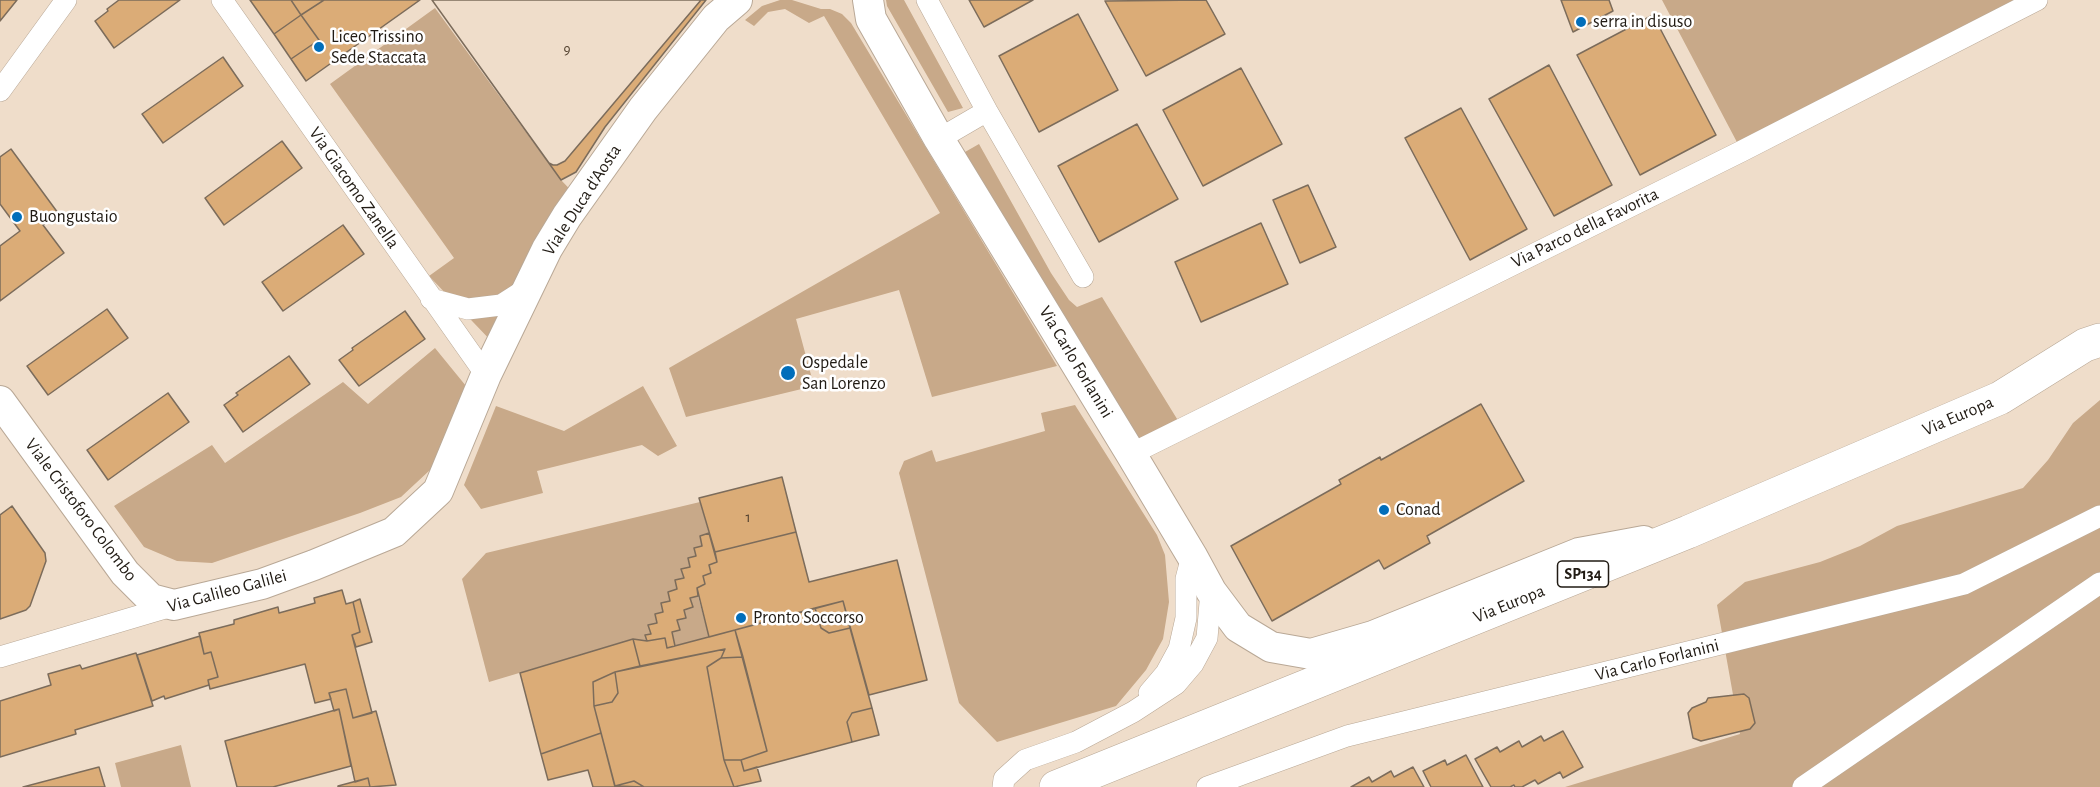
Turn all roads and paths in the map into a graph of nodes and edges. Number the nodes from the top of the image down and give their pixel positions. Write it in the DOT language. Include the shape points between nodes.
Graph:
graph roads {
  1 [pos="66,0"];
  2 [pos="222,0"];
  3 [pos="737,0"];
  4 [pos="847,0"];
  5 [pos="927,0"];
  6 [pos="2037,0"];
  7 [pos="870,10"];
  8 [pos="0,91"];
  9 [pos="987,111"];
  10 [pos="939,139"];
  11 [pos="1083,276"];
  12 [pos="529,287"];
  13 [pos="431,299"];
  14 [pos="2095,339"];
  15 [pos="486,375"];
  16 [pos="0,401"];
  17 [pos="1131,454"];
  18 [pos="438,491"];
  19 [pos="2100,516"];
  20 [pos="1688,532"];
  21 [pos="1192,556"];
  22 [pos="2100,583"];
  23 [pos="1210,591"];
  24 [pos="174,605"];
  25 [pos="0,657"];
  26 [pos="1133,712"];
  27 [pos="1240,780"];
  28 [pos="1003,787"];
  29 [pos="1056,787"];
  30 [pos="1208,787"];
  31 [pos="1803,787"];
  1 -- 8 [label="street"];
  2 -- 13 [label="street, Via Giacomo Zanella"];
  3 -- 12 [label="street, Viale Duca d'Aosta" via="716,18 643,109 567,216"];
  4 -- 7 [label="street"];
  5 -- 9 [label="street"];
  6 -- 17 [label="street, Via Parco della Favorita"];
  7 -- 10 [label="street, Via Carlo Forlanini"];
  9 -- 10 [label="street"];
  9 -- 11 [label="street"];
  10 -- 17 [label="street, Via Carlo Forlanini"];
  12 -- 13 [label="street" via="501,305 468,309"];
  12 -- 15 [label="street, Viale Duca d'Aosta"];
  13 -- 15 [label="street, Via Giacomo Zanella"];
  14 -- 20 [label="main road, Via Europa / SP134" via="2000,398"];
  15 -- 18 [label="street, Viale Duca d'Aosta"];
  16 -- 24 [label="street, Viale Cristoforo Colombo" via="125,573 151,598"];
  17 -- 21 [label="street, Via Carlo Forlanini"];
  18 -- 24 [label="street, Via Galileo Galilei" via="394,532 262,584"];
  19 -- 27 [label="street, Via Carlo Forlanini" via="1964,584 1347,736"];
  20 -- 23 [label="street, Via Carlo Forlanini" via="1579,553 1373,636 1311,654 1271,647 1238,627"];
  20 -- 29 [label="main road, Via Europa / SP134"];
  21 -- 23 [label="street, Via Carlo Forlanini"];
  21 -- 26 [label="street" via="1179,649 1166,673"];
  22 -- 31 [label="street"];
  23 -- 26 [label="street" via="1207,638 1193,664 1176,684"];
  24 -- 25 [label="street, Via Galileo Galilei"];
  26 -- 28 [label="street" via="1076,742 1025,760 1004,779"];
  27 -- 30 [label="street, Via Carlo Forlanini"];
}
